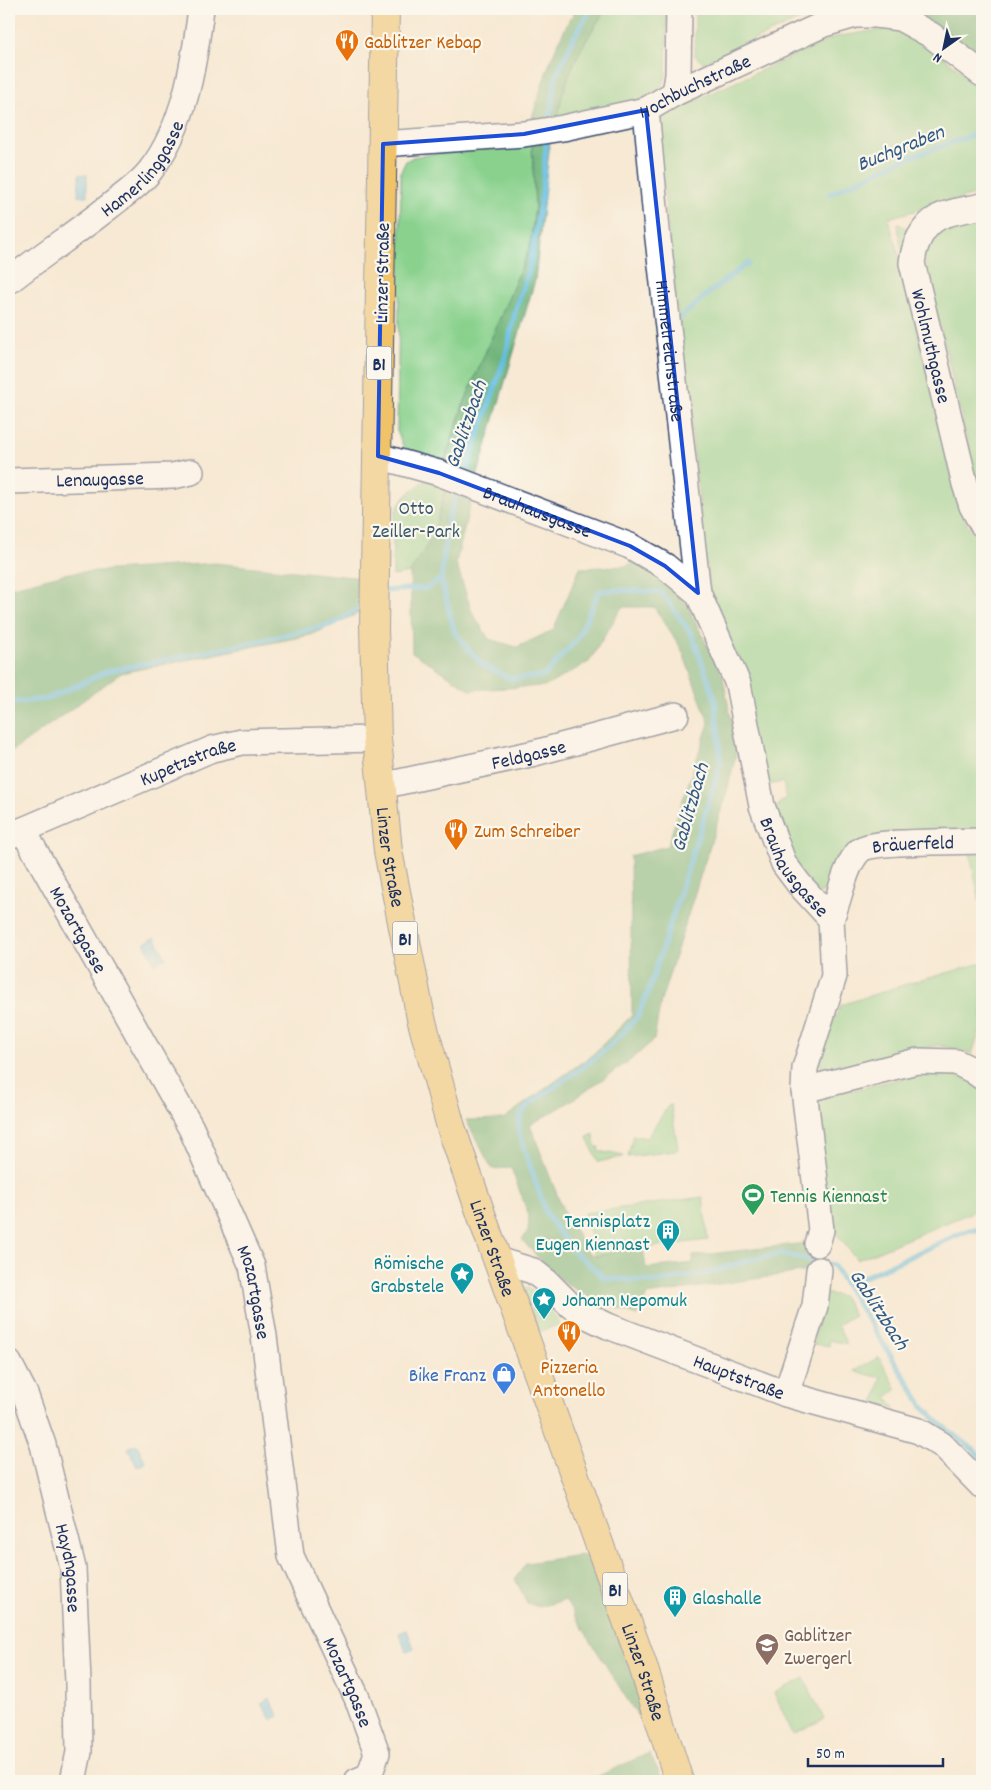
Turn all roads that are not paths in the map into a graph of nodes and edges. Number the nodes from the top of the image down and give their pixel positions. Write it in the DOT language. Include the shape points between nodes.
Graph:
graph roads {
  1 [pos="201,9"];
  2 [pos="384,9"];
  3 [pos="679,9"];
  4 [pos="899,14"];
  5 [pos="982,74"];
  6 [pos="675,93"];
  7 [pos="646,110"];
  8 [pos="383,144"];
  9 [pos="982,206"];
  10 [pos="9,284"];
  11 [pos="378,456"];
  12 [pos="191,472"];
  13 [pos="9,481"];
  14 [pos="982,524"];
  15 [pos="694,559"];
  16 [pos="665,566"];
  17 [pos="698,593"];
  18 [pos="676,715"];
  19 [pos="377,739"];
  20 [pos="381,786"];
  21 [pos="16,833"];
  22 [pos="982,841"];
  23 [pos="831,919"];
  24 [pos="982,1077"];
  25 [pos="804,1090"];
  26 [pos="817,1244"];
  27 [pos="498,1260"];
  28 [pos="819,1270"];
  29 [pos="9,1364"];
  30 [pos="786,1394"];
  31 [pos="982,1486"];
  32 [pos="73,1781"];
  33 [pos="357,1781"];
  34 [pos="679,1781"];
  1 -- 10 [label="street, Hamerlinggasse" via="179,117 153,166 140,182"];
  2 -- 8 [label="main road, Linzer Straße / B1"];
  3 -- 6 [label="street"];
  4 -- 5 [label="street, Hochbuchstraße"];
  4 -- 6 [label="street, Hochbuchstraße" via="855,15 824,24"];
  6 -- 7 [label="street, Hochbuchstraße"];
  7 -- 8 [label="street, Hochbuchstraße" via="524,134"];
  7 -- 15 [label="street, Himmelreichstraße"];
  8 -- 11 [label="main road, Linzer Straße / B1"];
  9 -- 14 [label="street, Wohlmuthgasse" via="939,217 922,232 913,248 912,263 965,484"];
  11 -- 16 [label="street, Brauhausgasse" via="439,473 630,546"];
  11 -- 19 [label="main road, Linzer Straße / B1" via="375,594"];
  12 -- 13 [label="street, Lenaugasse" via="173,476"];
  15 -- 16 [label="street"];
  15 -- 17 [label="street, Himmelreichstraße"];
  16 -- 17 [label="street, Brauhausgasse"];
  17 -- 23 [label="street, Brauhausgasse" via="738,684 762,806 784,864"];
  18 -- 20 [label="street, Feldgasse" via="535,753"];
  19 -- 20 [label="main road, Linzer Straße / B1"];
  19 -- 21 [label="street, Kupetzstraße" via="242,742 212,749"];
  20 -- 27 [label="main road, Linzer Straße / B1" via="388,851 421,1018 451,1127"];
  21 -- 33 [label="street, Mozartgasse" via="192,1128 252,1266 264,1336 291,1556 357,1698 377,1752 368,1776"];
  22 -- 23 [label="street, Bräuerfeld" via="878,844 860,849 850,864"];
  23 -- 25 [label="street, Brauhausgasse" via="834,976 806,1068"];
  24 -- 25 [label="street" via="956,1062 917,1060"];
  25 -- 26 [label="street, Brauhausgasse" via="821,1223"];
  27 -- 30 [label="street, Hauptstraße" via="533,1271 570,1306 585,1315"];
  27 -- 34 [label="main road, Linzer Straße / B1" via="642,1663"];
  28 -- 30 [label="street" via="815,1306"];
  29 -- 32 [label="street, Haydngasse" via="25,1394 43,1445 73,1568 79,1752"];
  30 -- 31 [label="street, Hauptstraße" via="920,1431 942,1445"];
}
